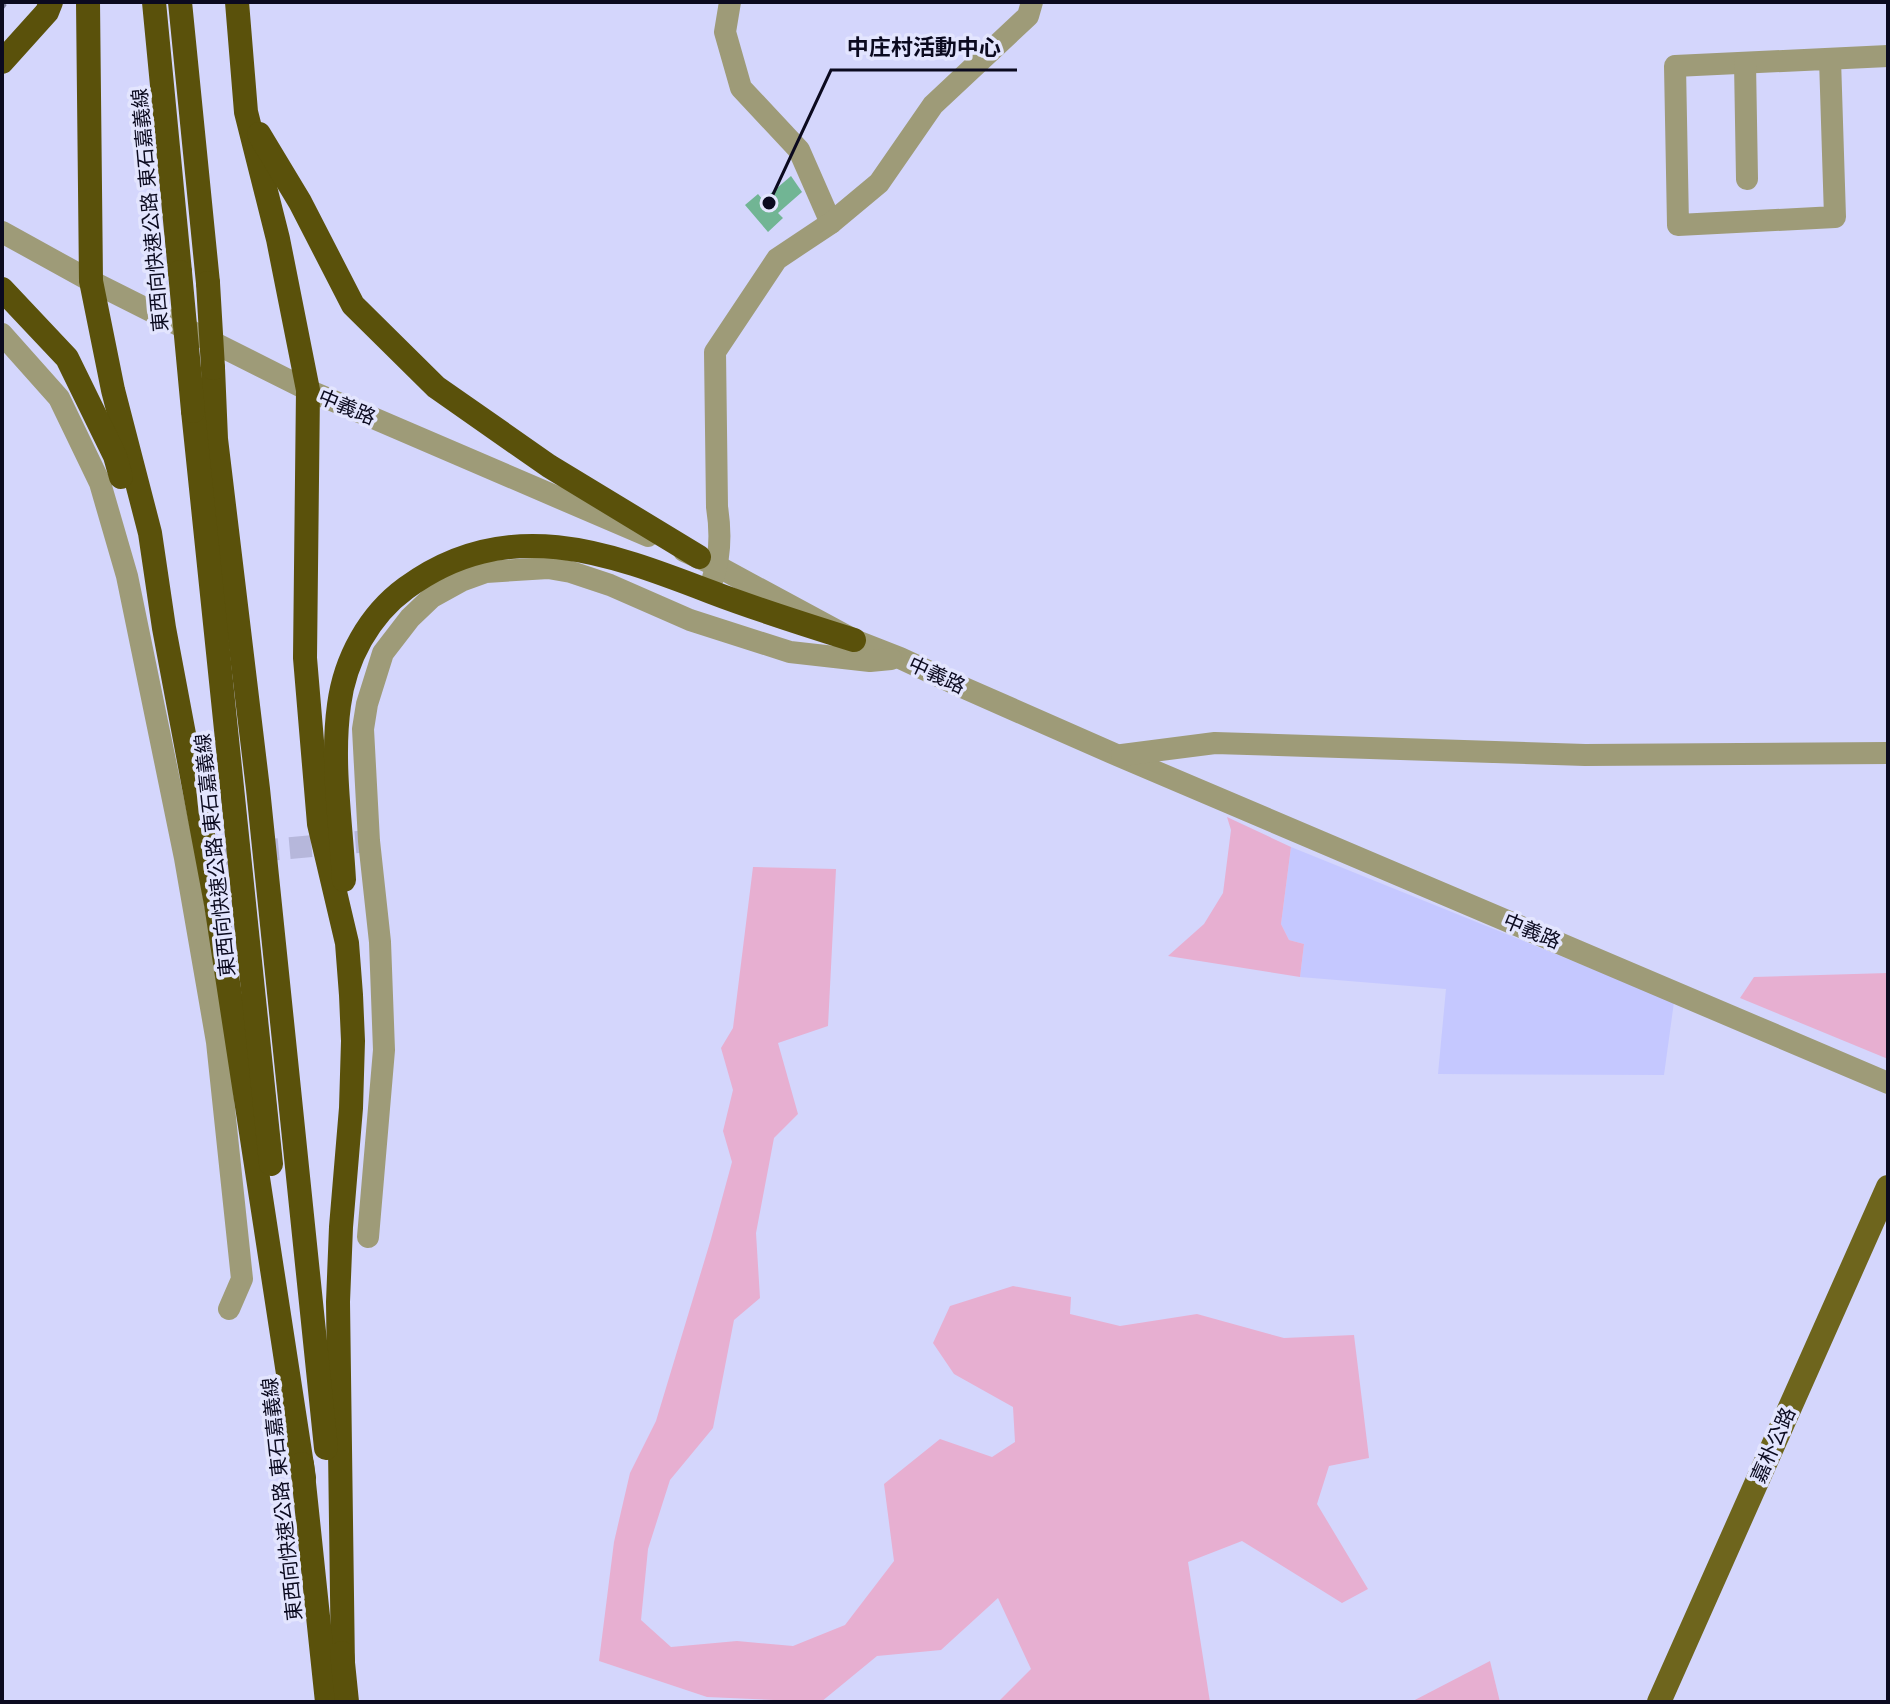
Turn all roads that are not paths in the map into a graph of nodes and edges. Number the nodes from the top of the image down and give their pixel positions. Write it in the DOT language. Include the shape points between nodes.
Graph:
graph roads {
  1 [pos="51,2"];
  2 [pos="88,2"];
  3 [pos="154,2"];
  4 [pos="180,2"];
  5 [pos="237,2"];
  6 [pos="730,2"];
  7 [pos="1032,2"];
  8 [pos="1888,56"];
  9 [pos="1830,59"];
  10 [pos="2,62"];
  11 [pos="1745,63"];
  12 [pos="246,112"];
  13 [pos="1747,179"];
  14 [pos="831,223"];
  15 [pos="2,232"];
  16 [pos="91,281"];
  17 [pos="2,289"];
  18 [pos="2,334"];
  19 [pos="308,390"];
  20 [pos="708,562"];
  21 [pos="708,591"];
  22 [pos="164,628"];
  23 [pos="854,640"];
  24 [pos="900,658"];
  25 [pos="1888,753"];
  26 [pos="1119,756"];
  27 [pos="347,943"];
  28 [pos="1888,1083"];
  29 [pos="1888,1187"];
  30 [pos="368,1237"];
  31 [pos="229,1309"];
  32 [pos="304,1478"];
  33 [pos="343,1668"];
  34 [pos="327,1702"];
  35 [pos="347,1702"];
  36 [pos="1659,1702"];
  1 -- 10 [label="highway"];
  2 -- 16 [label="highway"];
  3 -- 32 [label="highway, 東西向快速公路 東石嘉義線, bridge"];
  4 -- 33 [label="highway, bridge" via="208,283 216,439 329,1475"];
  5 -- 12 [label="highway"];
  6 -- 14 [label="street" via="725,32 741,88 799,150"];
  7 -- 14 [label="street" via="1028,16 933,105 879,183"];
  8 -- 9 [label="street"];
  9 -- 11 [label="street"];
  9 -- 11 [label="street" via="1835,217 1678,225 1675,66"];
  11 -- 13 [label="street"];
  12 -- 19 [label="highway"];
  12 -- 20 [label="highway" via="353,305 436,387 549,466"];
  14 -- 20 [label="street" via="777,259 715,352 720,550"];
  15 -- 16 [label="street, 中義路"];
  16 -- 19 [label="street, 中義路"];
  16 -- 22 [label="highway" via="150,533"];
  17 -- 22 [label="highway" via="67,358 115,456"];
  18 -- 31 [label="street" via="59,398 100,483 127,576 217,1042 242,1279"];
  19 -- 20 [label="street, 中義路"];
  19 -- 27 [label="highway" via="305,658 319,824"];
  20 -- 21 [label="street"];
  20 -- 23 [label="street, 中義路"];
  21 -- 23 [label="highway"];
  21 -- 27 [label="highway" via="605,555 570,547 521,547 469,554 416,580 390,600 350,661 339,703 336,744"];
  22 -- 32 [label="highway" via="216,904"];
  23 -- 24 [label="street, 中義路"];
  24 -- 26 [label="street, 中義路"];
  24 -- 30 [label="street" via="870,661 790,652 690,620 610,585 548,568 486,572 461,581 432,597 410,618 383,653 363,729 384,1050"];
  25 -- 26 [label="street" via="1585,755 1215,743"];
  26 -- 28 [label="street, 中義路"];
  27 -- 33 [label="highway" via="353,1041 338,1302"];
  29 -- 36 [label="main road, 嘉朴公路"];
  32 -- 34 [label="highway, 東西向快速公路 東石嘉義線"];
  33 -- 35 [label="highway"];
}
